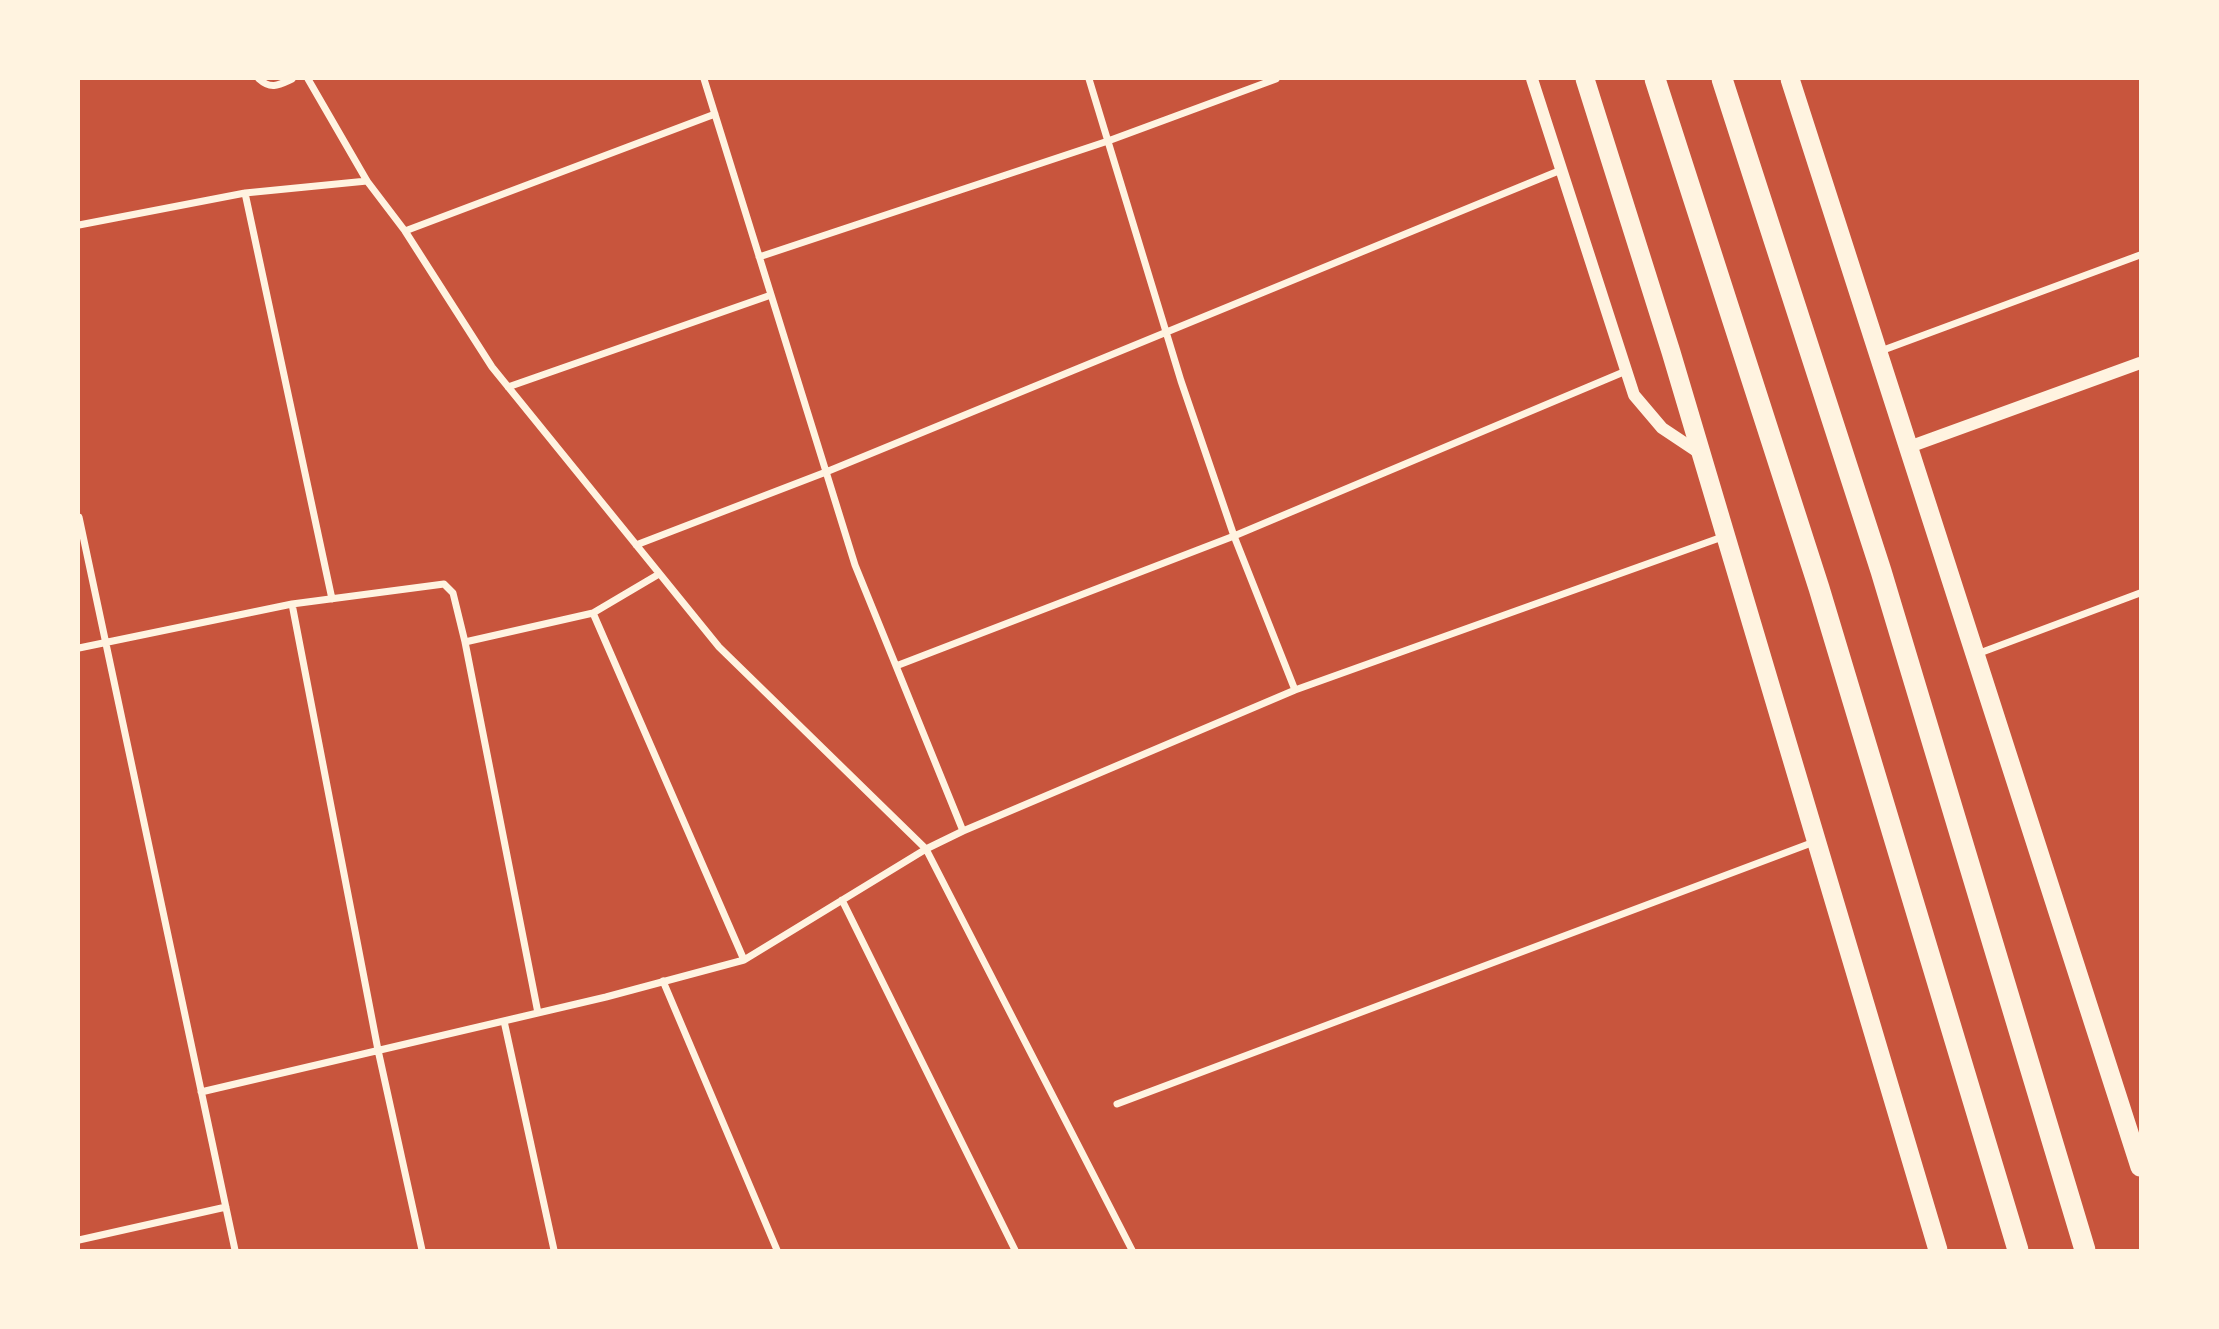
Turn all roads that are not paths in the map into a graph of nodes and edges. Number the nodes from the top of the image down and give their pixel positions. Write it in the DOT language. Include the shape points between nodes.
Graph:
graph roads {
  1 [pos="259,79"];
  2 [pos="292,79"];
  3 [pos="308,79"];
  4 [pos="704,79"];
  5 [pos="1089,79"];
  6 [pos="1276,79"];
  7 [pos="1532,79"];
  8 [pos="1585,79"];
  9 [pos="1654,79"];
  10 [pos="1722,79"];
  11 [pos="1790,79"];
  12 [pos="715,114"];
  13 [pos="1108,141"];
  14 [pos="1561,170"];
  15 [pos="367,181"];
  16 [pos="245,193"];
  17 [pos="79,225"];
  18 [pos="405,230"];
  19 [pos="2140,255"];
  20 [pos="759,257"];
  21 [pos="771,295"];
  22 [pos="1167,334"];
  23 [pos="1878,352"];
  24 [pos="2140,363"];
  25 [pos="1626,371"];
  26 [pos="508,387"];
  27 [pos="1909,447"];
  28 [pos="1702,455"];
  29 [pos="826,472"];
  30 [pos="79,517"];
  31 [pos="1726,535"];
  32 [pos="1234,537"];
  33 [pos="636,545"];
  34 [pos="659,574"];
  35 [pos="2140,593"];
  36 [pos="332,599"];
  37 [pos="292,604"];
  38 [pos="593,612"];
  39 [pos="465,642"];
  40 [pos="106,643"];
  41 [pos="79,649"];
  42 [pos="1976,654"];
  43 [pos="896,666"];
  44 [pos="1295,690"];
  45 [pos="963,831"];
  46 [pos="1816,841"];
  47 [pos="926,849"];
  48 [pos="842,900"];
  49 [pos="744,960"];
  50 [pos="663,981"];
  51 [pos="538,1013"];
  52 [pos="504,1021"];
  53 [pos="378,1051"];
  54 [pos="201,1092"];
  55 [pos="1117,1104"];
  56 [pos="2140,1167"];
  57 [pos="226,1207"];
  58 [pos="79,1240"];
  59 [pos="235,1250"];
  60 [pos="422,1250"];
  61 [pos="554,1250"];
  62 [pos="777,1250"];
  63 [pos="1015,1250"];
  64 [pos="1132,1250"];
  65 [pos="1938,1250"];
  66 [pos="2018,1250"];
  67 [pos="2085,1250"];
  1 -- 2 [label="street" via="275,86"];
  3 -- 15 [label="street"];
  4 -- 12 [label="street"];
  5 -- 13 [label="street"];
  6 -- 13 [label="street"];
  7 -- 14 [label="street"];
  8 -- 28 [label="highway"];
  9 -- 66 [label="highway" via="1819,588"];
  10 -- 67 [label="highway" via="1881,571"];
  11 -- 23 [label="highway"];
  12 -- 18 [label="street"];
  12 -- 20 [label="street"];
  13 -- 20 [label="street"];
  13 -- 22 [label="street"];
  14 -- 22 [label="street"];
  14 -- 25 [label="street"];
  15 -- 16 [label="street"];
  15 -- 18 [label="street"];
  16 -- 17 [label="street"];
  16 -- 36 [label="street"];
  18 -- 26 [label="street"];
  19 -- 23 [label="street"];
  20 -- 21 [label="street"];
  21 -- 26 [label="street"];
  21 -- 29 [label="street"];
  22 -- 29 [label="street"];
  22 -- 32 [label="street"];
  23 -- 27 [label="highway"];
  24 -- 27 [label="street"];
  25 -- 28 [label="street" via="1646,413"];
  25 -- 32 [label="street"];
  26 -- 33 [label="street"];
  27 -- 42 [label="highway"];
  28 -- 31 [label="highway"];
  29 -- 33 [label="street"];
  29 -- 43 [label="street" via="855,565"];
  30 -- 40 [label="street"];
  31 -- 44 [label="street"];
  31 -- 46 [label="highway"];
  32 -- 43 [label="street"];
  32 -- 44 [label="street"];
  33 -- 34 [label="street"];
  34 -- 38 [label="street"];
  34 -- 47 [label="street" via="719,647"];
  35 -- 42 [label="street"];
  36 -- 37 [label="street"];
  36 -- 39 [label="street" via="444,584 453,593"];
  37 -- 40 [label="street"];
  37 -- 53 [label="street"];
  38 -- 39 [label="street"];
  38 -- 49 [label="street"];
  39 -- 51 [label="street"];
  40 -- 41 [label="street"];
  40 -- 54 [label="street"];
  42 -- 56 [label="highway"];
  43 -- 45 [label="street"];
  44 -- 45 [label="street"];
  45 -- 47 [label="street"];
  46 -- 55 [label="street"];
  46 -- 65 [label="highway"];
  47 -- 48 [label="street"];
  47 -- 64 [label="street"];
  48 -- 49 [label="street"];
  48 -- 63 [label="street"];
  49 -- 50 [label="street"];
  50 -- 51 [label="street"];
  50 -- 62 [label="street"];
  51 -- 52 [label="street"];
  52 -- 53 [label="street"];
  52 -- 61 [label="street"];
  53 -- 54 [label="street"];
  53 -- 60 [label="street"];
  54 -- 57 [label="street"];
  57 -- 58 [label="street"];
  57 -- 59 [label="street"];
}
